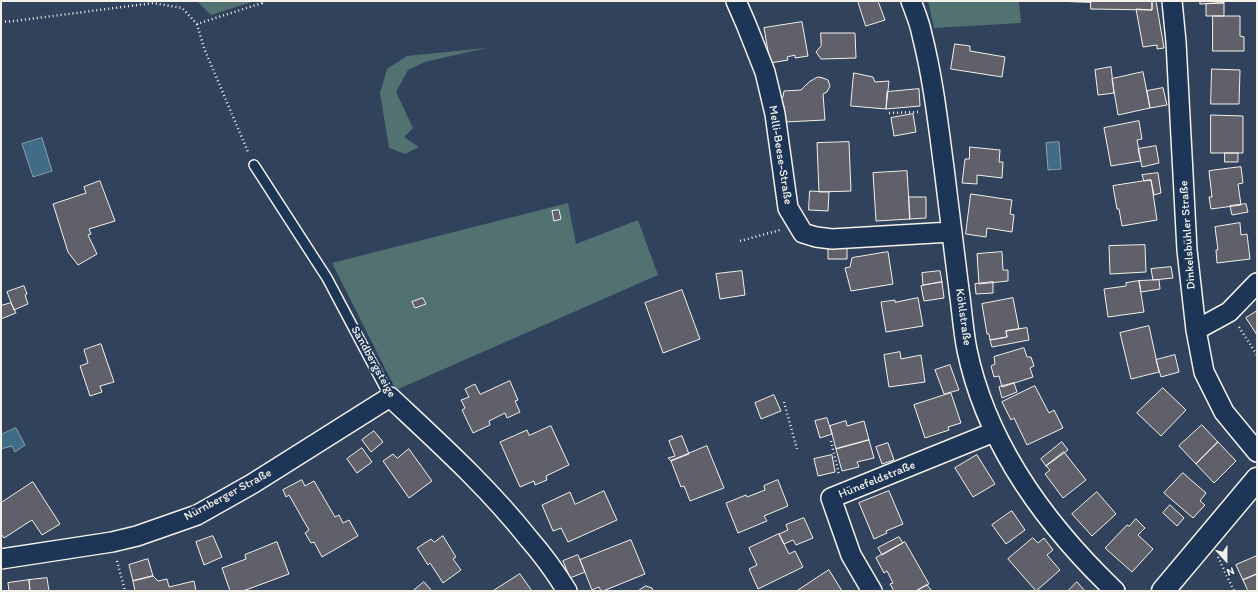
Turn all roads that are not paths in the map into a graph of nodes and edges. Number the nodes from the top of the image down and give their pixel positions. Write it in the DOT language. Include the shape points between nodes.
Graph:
graph roads {
  1 [pos="736,1"];
  2 [pos="911,1"];
  3 [pos="1172,1"];
  4 [pos="254,166"];
  5 [pos="952,232"];
  6 [pos="1257,284"];
  7 [pos="1196,330"];
  8 [pos="390,397"];
  9 [pos="994,432"];
  10 [pos="1257,452"];
  11 [pos="1257,479"];
  12 [pos="1,559"];
  13 [pos="567,591"];
  14 [pos="872,591"];
  15 [pos="1115,591"];
  16 [pos="1163,591"];
  1 -- 5 [label="street, Melli-Beese-Straße" via="765,72 775,114 788,208 802,233 832,238"];
  2 -- 5 [label="street, Köhlstraße" via="922,33 937,111"];
  3 -- 7 [label="street, Dinkelsbühler Straße" via="1187,250"];
  4 -- 8 [label="lane, Sandbergsteige" via="327,278"];
  5 -- 9 [label="street, Köhlstraße" via="967,350"];
  6 -- 7 [label="street" via="1229,312"];
  7 -- 10 [label="street, Dinkelsbühler Straße" via="1204,372 1224,412"];
  8 -- 12 [label="street, Nürnberger Straße" via="252,484 197,515 112,542"];
  8 -- 13 [label="street, Sandbergsteige" via="508,513 540,551"];
  9 -- 14 [label="street, Hünefeldstraße" via="831,498 850,555"];
  9 -- 15 [label="street, Köhlstraße" via="1015,471 1038,504 1091,568"];
  11 -- 16 [label="street"];
}
